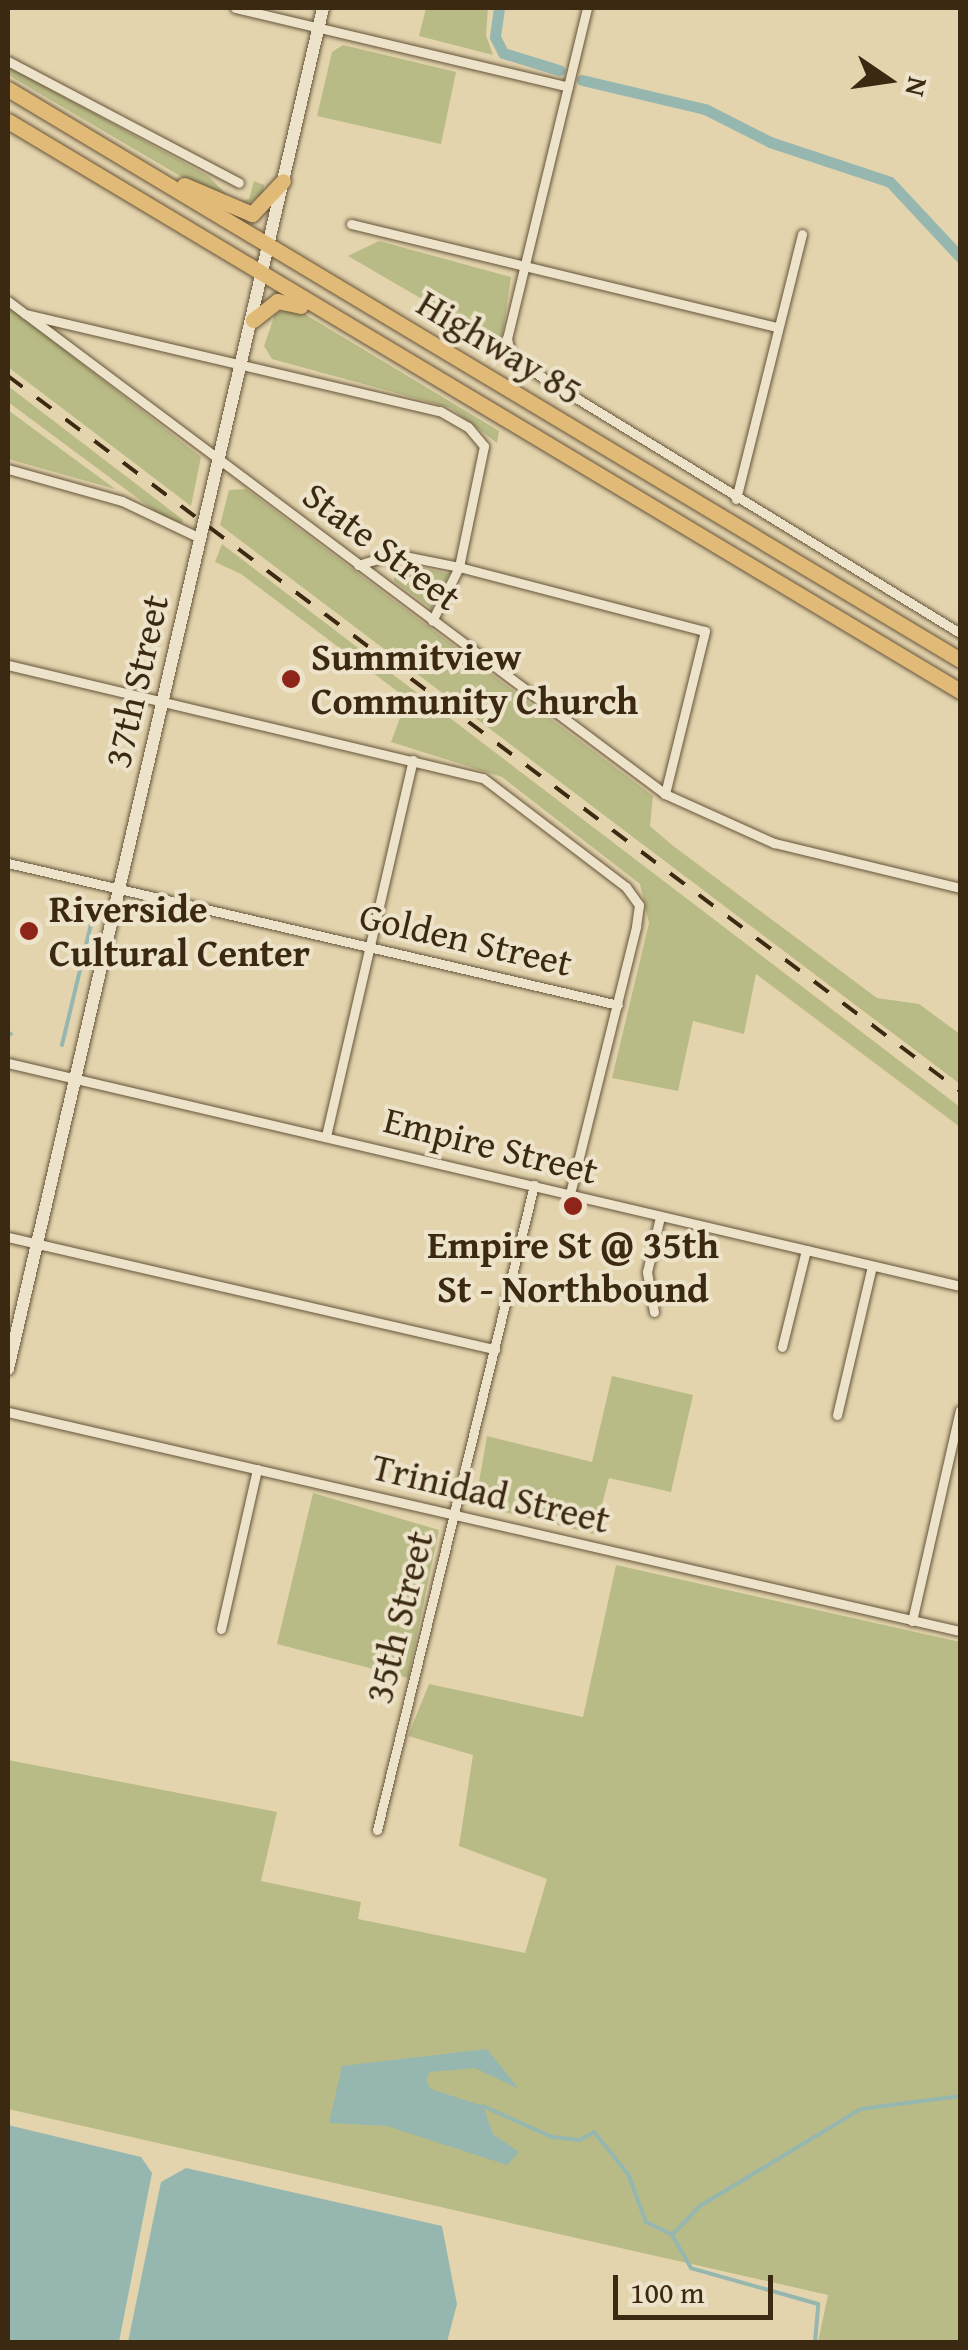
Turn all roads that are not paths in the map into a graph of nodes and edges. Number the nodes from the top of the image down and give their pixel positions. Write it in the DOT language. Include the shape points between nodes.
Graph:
graph roads {
  1 [pos="235,8"];
  2 [pos="322,8"];
  3 [pos="586,8"];
  4 [pos="318,26"];
  5 [pos="8,61"];
  6 [pos="568,87"];
  7 [pos="8,89"];
  8 [pos="8,121"];
  9 [pos="145,172"];
  10 [pos="283,181"];
  11 [pos="238,183"];
  12 [pos="352,224"];
  13 [pos="802,234"];
  14 [pos="268,247"];
  15 [pos="525,269"];
  16 [pos="262,274"];
  17 [pos="8,301"];
  18 [pos="23,313"];
  19 [pos="252,320"];
  20 [pos="776,327"];
  21 [pos="244,362"];
  22 [pos="432,376"];
  23 [pos="219,460"];
  24 [pos="8,469"];
  25 [pos="736,498"];
  26 [pos="200,538"];
  27 [pos="358,565"];
  28 [pos="458,566"];
  29 [pos="432,621"];
  30 [pos="960,633"];
  31 [pos="960,660"];
  32 [pos="8,665"];
  33 [pos="960,691"];
  34 [pos="162,701"];
  35 [pos="413,760"];
  36 [pos="665,794"];
  37 [pos="8,864"];
  38 [pos="960,888"];
  39 [pos="119,890"];
  40 [pos="371,948"];
  41 [pos="618,1006"];
  42 [pos="8,1063"];
  43 [pos="76,1079"];
  44 [pos="326,1136"];
  45 [pos="534,1185"];
  46 [pos="570,1194"];
  47 [pos="660,1217"];
  48 [pos="8,1237"];
  49 [pos="38,1243"];
  50 [pos="806,1250"];
  51 [pos="872,1266"];
  52 [pos="960,1286"];
  53 [pos="654,1312"];
  54 [pos="782,1347"];
  55 [pos="495,1350"];
  56 [pos="8,1368"];
  57 [pos="960,1410"];
  58 [pos="8,1412"];
  59 [pos="837,1416"];
  60 [pos="257,1469"];
  61 [pos="455,1516"];
  62 [pos="912,1620"];
  63 [pos="221,1629"];
  64 [pos="960,1631"];
  65 [pos="377,1830"];
  1 -- 4 [label="street"];
  2 -- 4 [label="main road, 37th Street"];
  3 -- 6 [label="street"];
  4 -- 6 [label="street"];
  4 -- 10 [label="main road, 37th Street"];
  5 -- 11 [label="street"];
  6 -- 15 [label="street"];
  7 -- 9 [label="highway, Highway 85"];
  8 -- 16 [label="highway, Highway 85"];
  9 -- 10 [label="highway" via="164,174 252,214"];
  9 -- 14 [label="highway, Highway 85"];
  10 -- 14 [label="main road, 37th Street"];
  12 -- 15 [label="street"];
  13 -- 20 [label="street"];
  14 -- 16 [label="main road, 37th Street"];
  14 -- 31 [label="highway, Highway 85"];
  15 -- 20 [label="street"];
  15 -- 25 [label="street" via="507,338 510,358"];
  16 -- 19 [label="main road, 37th Street"];
  16 -- 22 [label="highway, Highway 85"];
  17 -- 18 [label="street, State Street"];
  18 -- 21 [label="street"];
  18 -- 23 [label="street, State Street"];
  19 -- 21 [label="main road, 37th Street"];
  19 -- 22 [label="highway" via="270,303 292,302 400,366"];
  20 -- 25 [label="street"];
  21 -- 23 [label="main road, 37th Street"];
  21 -- 28 [label="street" via="440,411 474,432 484,446"];
  22 -- 33 [label="highway, Highway 85"];
  23 -- 26 [label="main road, 37th Street"];
  23 -- 27 [label="street, State Street"];
  24 -- 26 [label="street" via="122,501"];
  25 -- 30 [label="street"];
  26 -- 34 [label="main road, 37th Street"];
  27 -- 28 [label="street" via="394,554"];
  27 -- 29 [label="street, State Street"];
  28 -- 29 [label="street"];
  28 -- 36 [label="street" via="705,632"];
  29 -- 36 [label="street, State Street"];
  32 -- 34 [label="street"];
  34 -- 35 [label="street"];
  34 -- 39 [label="main road, 37th Street"];
  35 -- 40 [label="street"];
  35 -- 41 [label="street" via="483,778 626,887 639,905"];
  36 -- 38 [label="street, State Street" via="774,843"];
  37 -- 39 [label="street, Golden Street"];
  39 -- 40 [label="street, Golden Street"];
  39 -- 43 [label="main road, 37th Street"];
  40 -- 41 [label="street, Golden Street"];
  40 -- 44 [label="street"];
  41 -- 46 [label="street"];
  42 -- 43 [label="street, Empire Street"];
  43 -- 44 [label="street, Empire Street"];
  43 -- 49 [label="main road, 37th Street"];
  44 -- 45 [label="street, Empire Street"];
  45 -- 46 [label="street, Empire Street"];
  45 -- 55 [label="street, 35th Street"];
  46 -- 47 [label="street, Empire Street"];
  47 -- 50 [label="street, Empire Street"];
  47 -- 53 [label="street" via="647,1272"];
  48 -- 49 [label="street"];
  49 -- 55 [label="street"];
  49 -- 56 [label="main road, 37th Street"];
  50 -- 51 [label="street, Empire Street"];
  50 -- 54 [label="street"];
  51 -- 52 [label="street, Empire Street"];
  51 -- 59 [label="street"];
  55 -- 61 [label="street, 35th Street"];
  57 -- 62 [label="street"];
  58 -- 60 [label="street, Trinidad Street"];
  60 -- 61 [label="street, Trinidad Street"];
  60 -- 63 [label="street"];
  61 -- 62 [label="street, Trinidad Street"];
  61 -- 65 [label="street, 35th Street"];
  62 -- 64 [label="street, Trinidad Street"];
}
